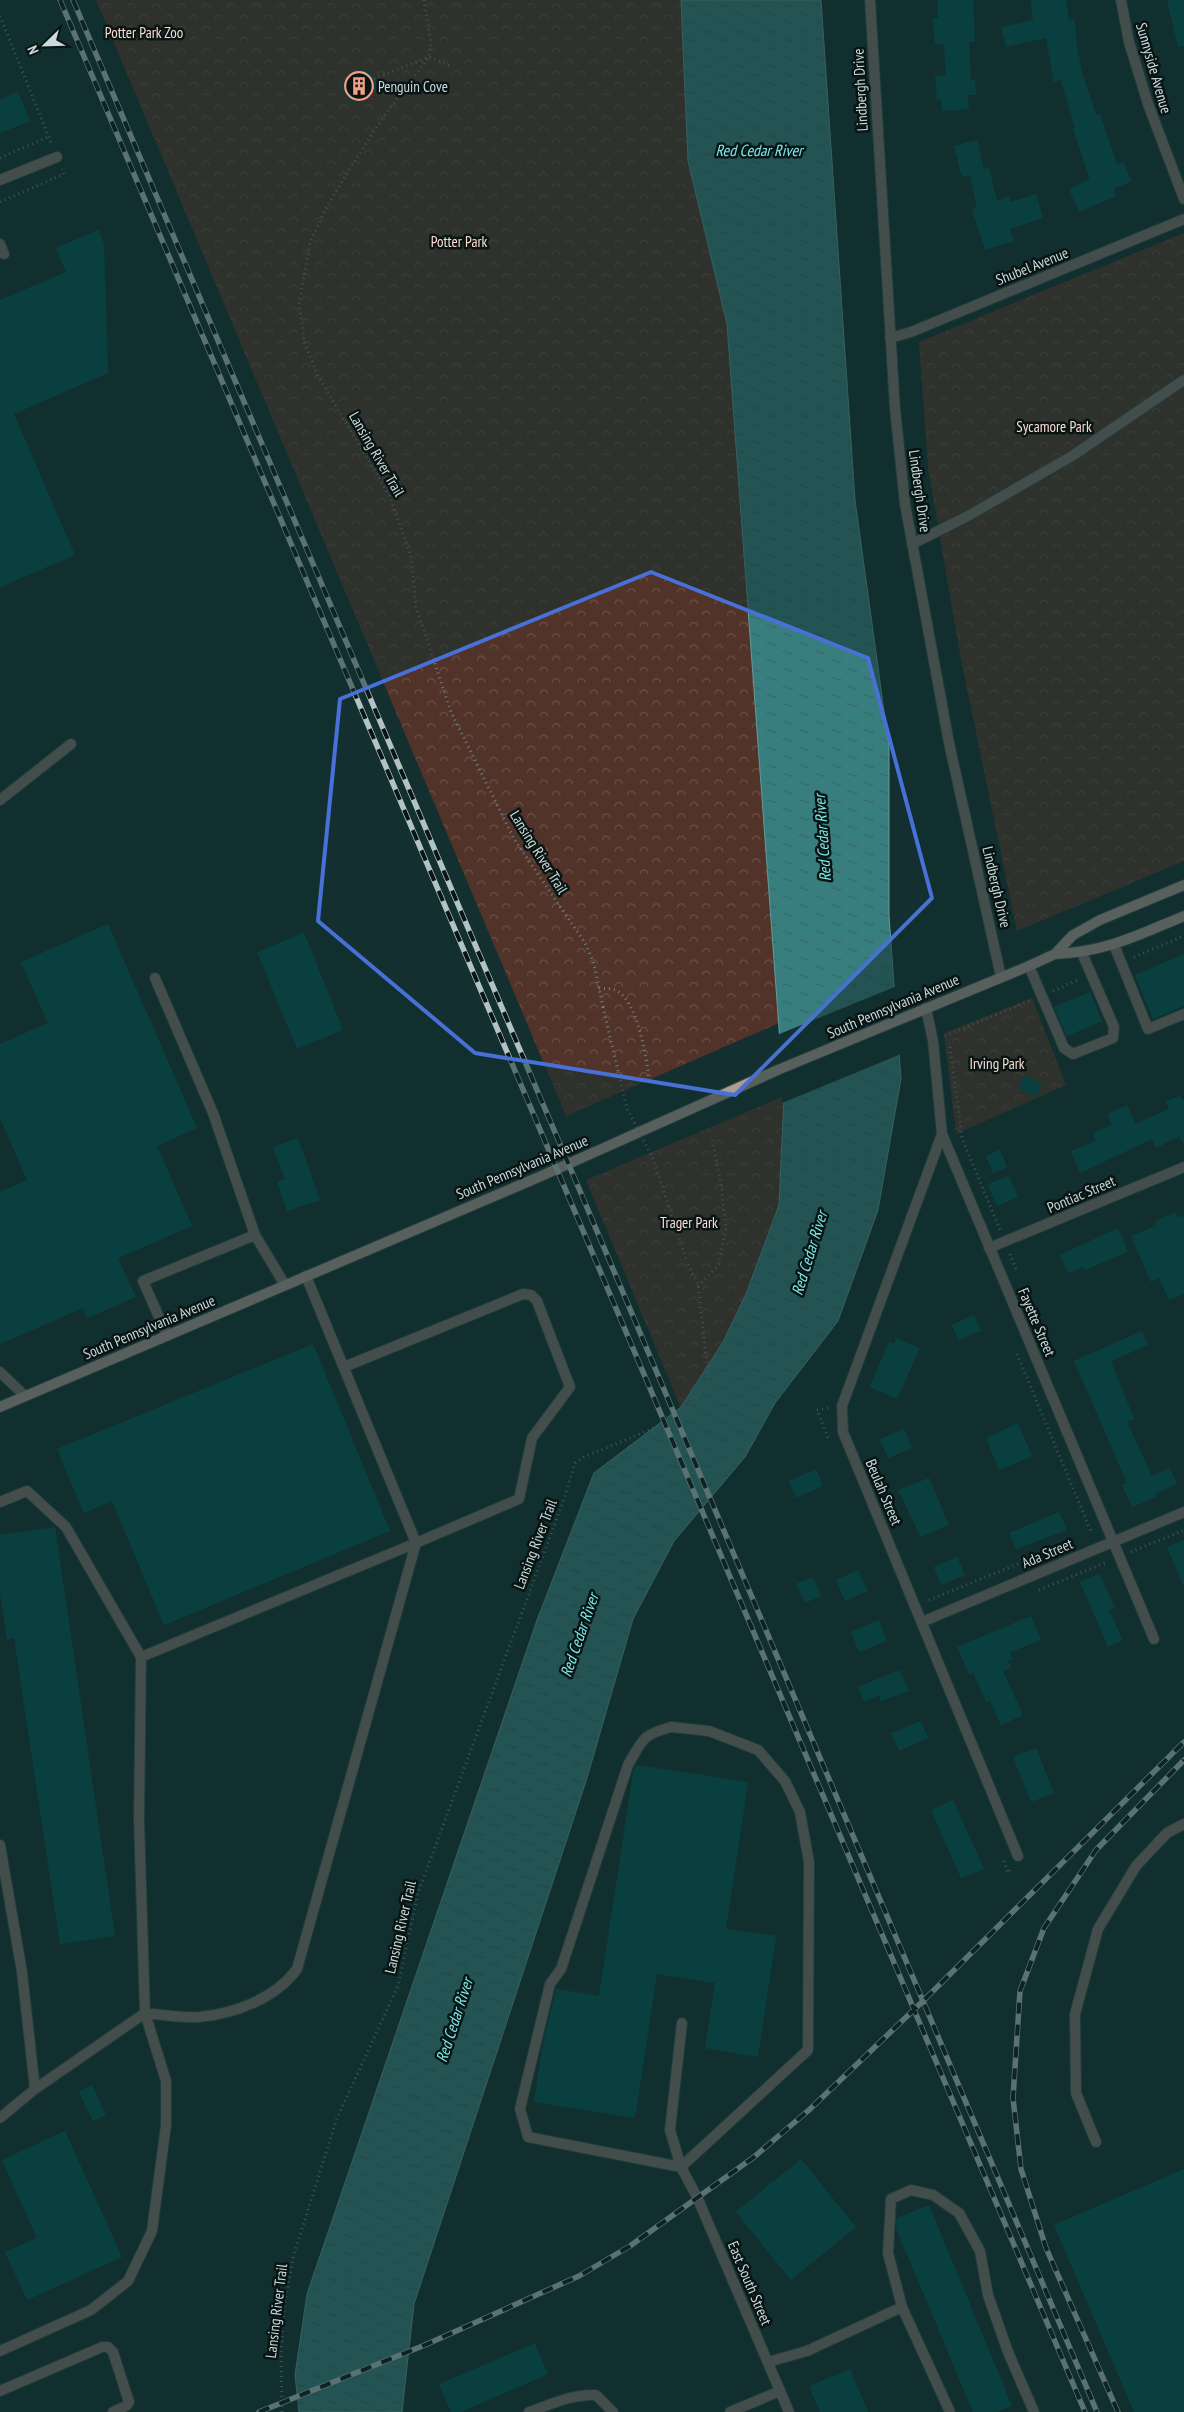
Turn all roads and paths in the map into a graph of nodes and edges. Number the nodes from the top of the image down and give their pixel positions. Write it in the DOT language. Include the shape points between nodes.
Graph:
graph roads {
  1 [pos="424,0"];
  2 [pos="870,0"];
  3 [pos="1121,0"];
  4 [pos="0,16"];
  5 [pos="429,57"];
  6 [pos="450,66"];
  7 [pos="374,79"];
  8 [pos="48,137"];
  9 [pos="56,157"];
  10 [pos="0,158"];
  11 [pos="0,180"];
  12 [pos="1184,199"];
  13 [pos="0,202"];
  14 [pos="1184,219"];
  15 [pos="890,338"];
  16 [pos="1184,380"];
  17 [pos="912,544"];
  18 [pos="71,744"];
  19 [pos="0,800"];
  20 [pos="1184,885"];
  21 [pos="1184,916"];
  22 [pos="1184,936"];
  23 [pos="1114,945"];
  24 [pos="1082,953"];
  25 [pos="1055,954"];
  26 [pos="1121,962"];
  27 [pos="1029,966"];
  28 [pos="1092,974"];
  29 [pos="1001,977"];
  30 [pos="155,978"];
  31 [pos="599,988"];
  32 [pos="1042,996"];
  33 [pos="926,1008"];
  34 [pos="1184,1014"];
  35 [pos="948,1034"];
  36 [pos="933,1041"];
  37 [pos="650,1082"];
  38 [pos="942,1134"];
  39 [pos="712,1140"];
  40 [pos="1184,1167"];
  41 [pos="255,1235"];
  42 [pos="1005,1242"];
  43 [pos="989,1248"];
  44 [pos="1018,1273"];
  45 [pos="306,1276"];
  46 [pos="285,1285"];
  47 [pos="698,1286"];
  48 [pos="167,1335"];
  49 [pos="1013,1345"];
  50 [pos="344,1367"];
  51 [pos="0,1372"];
  52 [pos="25,1396"];
  53 [pos="0,1407"];
  54 [pos="0,1502"];
  55 [pos="1184,1512"];
  56 [pos="1092,1534"];
  57 [pos="1126,1535"];
  58 [pos="1112,1542"];
  59 [pos="416,1543"];
  60 [pos="1133,1551"];
  61 [pos="926,1591"];
  62 [pos="936,1616"];
  63 [pos="922,1622"];
  64 [pos="1154,1639"];
  65 [pos="142,1657"];
  66 [pos="1184,1824"];
  67 [pos="0,1845"];
  68 [pos="1018,1856"];
  69 [pos="145,2013"];
  70 [pos="682,2023"];
  71 [pos="35,2089"];
  72 [pos="0,2118"];
  73 [pos="1096,2142"];
  74 [pos="681,2167"];
  75 [pos="902,2308"];
  76 [pos="0,2351"];
  77 [pos="768,2362"];
  78 [pos="0,2391"];
  79 [pos="780,2391"];
  80 [pos="113,2412"];
  81 [pos="282,2412"];
  82 [pos="530,2412"];
  83 [pos="613,2412"];
  84 [pos="730,2412"];
  85 [pos="789,2412"];
  86 [pos="950,2412"];
  87 [pos="1034,2412"];
  1 -- 5 [label="path" via="431,44"];
  2 -- 15 [label="street, Lindbergh Drive"];
  3 -- 12 [label="street, Sunnyside Avenue" via="1129,42 1148,104"];
  4 -- 8 [label="path"];
  5 -- 6 [label="path"];
  5 -- 7 [label="path"];
  5 -- 31 [label="path, Lansing River Trail" via="354,162 326,208 310,243 299,304 305,344 318,376 390,497 411,556 416,607 451,712 514,839 585,943"];
  8 -- 9 [label="path"];
  8 -- 10 [label="path"];
  9 -- 11 [label="street"];
  9 -- 13 [label="path" via="64,174"];
  14 -- 15 [label="street, Shubel Avenue"];
  15 -- 17 [label="street, Lindbergh Drive" via="895,409"];
  16 -- 17 [label="street" via="1072,456"];
  17 -- 29 [label="street, Lindbergh Drive" via="949,743"];
  18 -- 19 [label="street"];
  20 -- 25 [label="main road, South Pennsylvania Avenue" via="1100,920 1073,935"];
  21 -- 23 [label="main road, South Pennsylvania Avenue"];
  22 -- 26 [label="path"];
  23 -- 24 [label="main road, South Pennsylvania Avenue"];
  23 -- 26 [label="street"];
  24 -- 25 [label="main road, South Pennsylvania Avenue"];
  24 -- 28 [label="street"];
  25 -- 27 [label="main road, South Pennsylvania Avenue"];
  26 -- 34 [label="street" via="1148,1029"];
  27 -- 29 [label="main road, South Pennsylvania Avenue"];
  27 -- 32 [label="street"];
  28 -- 32 [label="path"];
  28 -- 32 [label="street" via="1114,1027 1113,1038 1073,1054 1064,1048"];
  29 -- 33 [label="main road, South Pennsylvania Avenue"];
  30 -- 41 [label="street" via="213,1112"];
  31 -- 37 [label="path" via="620,994 634,1014"];
  31 -- 47 [label="path, Lansing River Trail, bridge" via="627,1108 653,1159"];
  32 -- 35 [label="path"];
  33 -- 36 [label="street, Fayette Street"];
  33 -- 45 [label="main road, South Pennsylvania Avenue"];
  35 -- 36 [label="path"];
  35 -- 42 [label="path" via="962,1138"];
  36 -- 38 [label="street, Fayette Street"];
  38 -- 43 [label="street, Fayette Street"];
  38 -- 63 [label="street, Beulah Street" via="842,1406 841,1420 843,1432"];
  39 -- 47 [label="path" via="726,1229 718,1266"];
  40 -- 42 [label="street, Pontiac Street"];
  41 -- 46 [label="street"];
  41 -- 48 [label="street" via="143,1281"];
  42 -- 43 [label="street, Pontiac Street"];
  42 -- 44 [label="path"];
  43 -- 58 [label="street, Fayette Street"];
  45 -- 46 [label="main road, South Pennsylvania Avenue"];
  45 -- 50 [label="street"];
  46 -- 48 [label="main road, South Pennsylvania Avenue"];
  47 -- 81 [label="path, Lansing River Trail" via="708,1381 683,1416 584,1457 575,1464 418,1893 398,1986 334,2127 294,2254 285,2302 281,2352"];
  48 -- 52 [label="main road, South Pennsylvania Avenue"];
  49 -- 56 [label="path"];
  50 -- 59 [label="street"];
  50 -- 59 [label="street" via="523,1294 531,1295 537,1302 570,1386 532,1438 519,1499"];
  51 -- 52 [label="street"];
  52 -- 53 [label="main road, South Pennsylvania Avenue"];
  54 -- 65 [label="street" via="26,1491 66,1527"];
  55 -- 57 [label="street, Ada Street"];
  57 -- 58 [label="street, Ada Street"];
  57 -- 60 [label="path"];
  58 -- 62 [label="street, Ada Street"];
  58 -- 64 [label="street, Fayette Street"];
  59 -- 65 [label="street"];
  59 -- 69 [label="street" via="297,1969 287,1983 270,1994 221,2014 198,2017"];
  61 -- 62 [label="path"];
  62 -- 63 [label="street, Ada Street"];
  63 -- 68 [label="street, Beulah Street"];
  65 -- 69 [label="street" via="139,1820"];
  66 -- 73 [label="street" via="1167,1833 1136,1866 1098,1929 1075,2014 1076,2093"];
  67 -- 71 [label="street" via="22,1972"];
  69 -- 71 [label="street"];
  69 -- 76 [label="street" via="166,2081 166,2125 152,2231 128,2281 92,2310"];
  70 -- 74 [label="street, East South Street" via="670,2130"];
  71 -- 72 [label="street"];
  74 -- 74 [label="street" via="528,2138 520,2109 550,1984 561,1969 628,1765 650,1732 671,1727 709,1732 758,1750 785,1781 800,1812 809,1862 808,2050"];
  74 -- 77 [label="street, East South Street"];
  75 -- 77 [label="street" via="807,2351"];
  75 -- 86 [label="street"];
  75 -- 87 [label="street" via="888,2253 888,2222 891,2199 911,2190 933,2195 959,2213 980,2251 988,2295"];
  77 -- 79 [label="street, East South Street"];
  78 -- 80 [label="street" via="108,2347 113,2352 129,2402"];
  79 -- 84 [label="street"];
  79 -- 85 [label="street, East South Street"];
  82 -- 83 [label="street" via="582,2395 596,2396"];
}
